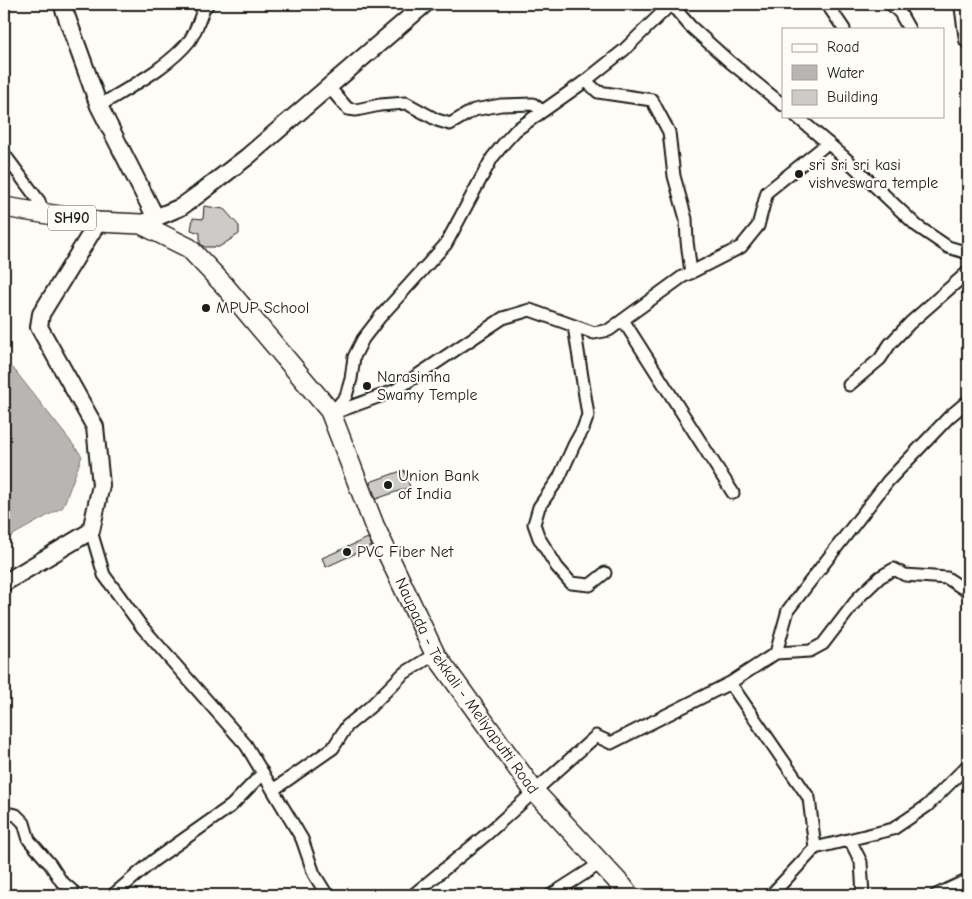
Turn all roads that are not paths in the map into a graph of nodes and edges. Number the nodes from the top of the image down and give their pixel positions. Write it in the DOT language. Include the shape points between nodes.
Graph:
graph roads {
  1 [pos="62,4"];
  2 [pos="208,4"];
  3 [pos="425,4"];
  4 [pos="827,4"];
  5 [pos="891,4"];
  6 [pos="963,4"];
  7 [pos="668,5"];
  8 [pos="843,28"];
  9 [pos="908,28"];
  10 [pos="968,40"];
  11 [pos="586,81"];
  12 [pos="328,86"];
  13 [pos="782,104"];
  14 [pos="99,106"];
  15 [pos="542,111"];
  16 [pos="798,118"];
  17 [pos="828,143"];
  18 [pos="4,154"];
  19 [pos="4,207"];
  20 [pos="43,213"];
  21 [pos="149,221"];
  22 [pos="98,222"];
  23 [pos="968,254"];
  24 [pos="968,272"];
  25 [pos="691,273"];
  26 [pos="623,320"];
  27 [pos="574,326"];
  28 [pos="849,386"];
  29 [pos="968,401"];
  30 [pos="332,414"];
  31 [pos="732,493"];
  32 [pos="91,531"];
  33 [pos="605,573"];
  34 [pos="4,584"];
  35 [pos="968,590"];
  36 [pos="776,653"];
  37 [pos="435,654"];
  38 [pos="730,683"];
  39 [pos="968,765"];
  40 [pos="263,773"];
  41 [pos="273,790"];
  42 [pos="534,791"];
  43 [pos="4,813"];
  44 [pos="850,840"];
  45 [pos="816,848"];
  46 [pos="601,863"];
  47 [pos="968,883"];
  48 [pos="77,895"];
  49 [pos="113,895"];
  50 [pos="327,895"];
  51 [pos="413,895"];
  52 [pos="550,895"];
  53 [pos="628,895"];
  54 [pos="771,895"];
  55 [pos="863,895"];
  56 [pos="936,895"];
  1 -- 14 [label="main road"];
  2 -- 14 [label="street" via="190,39 177,53"];
  3 -- 12 [label="main road"];
  4 -- 8 [label="street"];
  5 -- 9 [label="street"];
  6 -- 10 [label="main road"];
  7 -- 11 [label="street" via="624,50"];
  7 -- 13 [label="street"];
  11 -- 15 [label="street"];
  11 -- 25 [label="street" via="598,92 652,100 669,132 674,176 686,219"];
  12 -- 15 [label="street" via="348,109 406,104 450,124 474,110 501,105 533,104"];
  12 -- 21 [label="main road" via="199,194 181,207"];
  14 -- 21 [label="main road"];
  15 -- 30 [label="street" via="516,130 492,158 446,244 363,339 354,357 352,380 346,396"];
  16 -- 17 [label="street"];
  17 -- 23 [label="street" via="917,226 948,247"];
  17 -- 25 [label="street" via="767,192 758,226 741,247"];
  18 -- 20 [label="street" via="40,201"];
  19 -- 20 [label="main road, Naupada - Tekkali - Meliyaputti Road / SH90"];
  20 -- 22 [label="main road, Naupada - Tekkali - Meliyaputti Road / SH90"];
  21 -- 22 [label="main road, Naupada - Tekkali - Meliyaputti Road / SH90"];
  21 -- 30 [label="main road, Naupada - Tekkali - Meliyaputti Road / SH90" via="189,248 261,327"];
  22 -- 32 [label="main road" via="41,314 39,327 95,428 101,485"];
  24 -- 28 [label="street" via="910,323 880,359"];
  25 -- 26 [label="street"];
  26 -- 27 [label="street" via="609,330 594,333"];
  26 -- 31 [label="street"];
  27 -- 30 [label="street" via="530,310 502,318 394,391"];
  27 -- 33 [label="street" via="588,415 534,524 557,567 571,582 590,585"];
  29 -- 36 [label="street" via="888,481 788,610"];
  30 -- 37 [label="main road, Naupada - Tekkali - Meliyaputti Road / SH90" via="374,525"];
  32 -- 34 [label="main road"];
  32 -- 40 [label="street" via="104,575 142,627 246,745"];
  35 -- 36 [label="street" via="947,578 906,575 894,569 880,576 859,597 823,644 810,651"];
  36 -- 38 [label="street"];
  37 -- 41 [label="street" via="403,674 348,726 333,748"];
  37 -- 42 [label="main road, Naupada - Tekkali - Meliyaputti Road / SH90"];
  38 -- 42 [label="street" via="611,743 596,736"];
  38 -- 45 [label="street" via="809,798"];
  39 -- 44 [label="street" via="928,806 893,828"];
  40 -- 41 [label="street"];
  40 -- 49 [label="street" via="231,806 153,861"];
  41 -- 50 [label="street" via="302,839 314,874"];
  42 -- 46 [label="main road, Naupada - Tekkali - Meliyaputti Road / SH90"];
  42 -- 51 [label="street"];
  43 -- 48 [label="street" via="16,815 24,823 29,840 60,881"];
  44 -- 45 [label="street"];
  44 -- 55 [label="street" via="861,862"];
  45 -- 54 [label="street"];
  46 -- 52 [label="street"];
  46 -- 53 [label="main road, Naupada - Tekkali - Meliyaputti Road / SH90"];
  47 -- 56 [label="street"];
}
